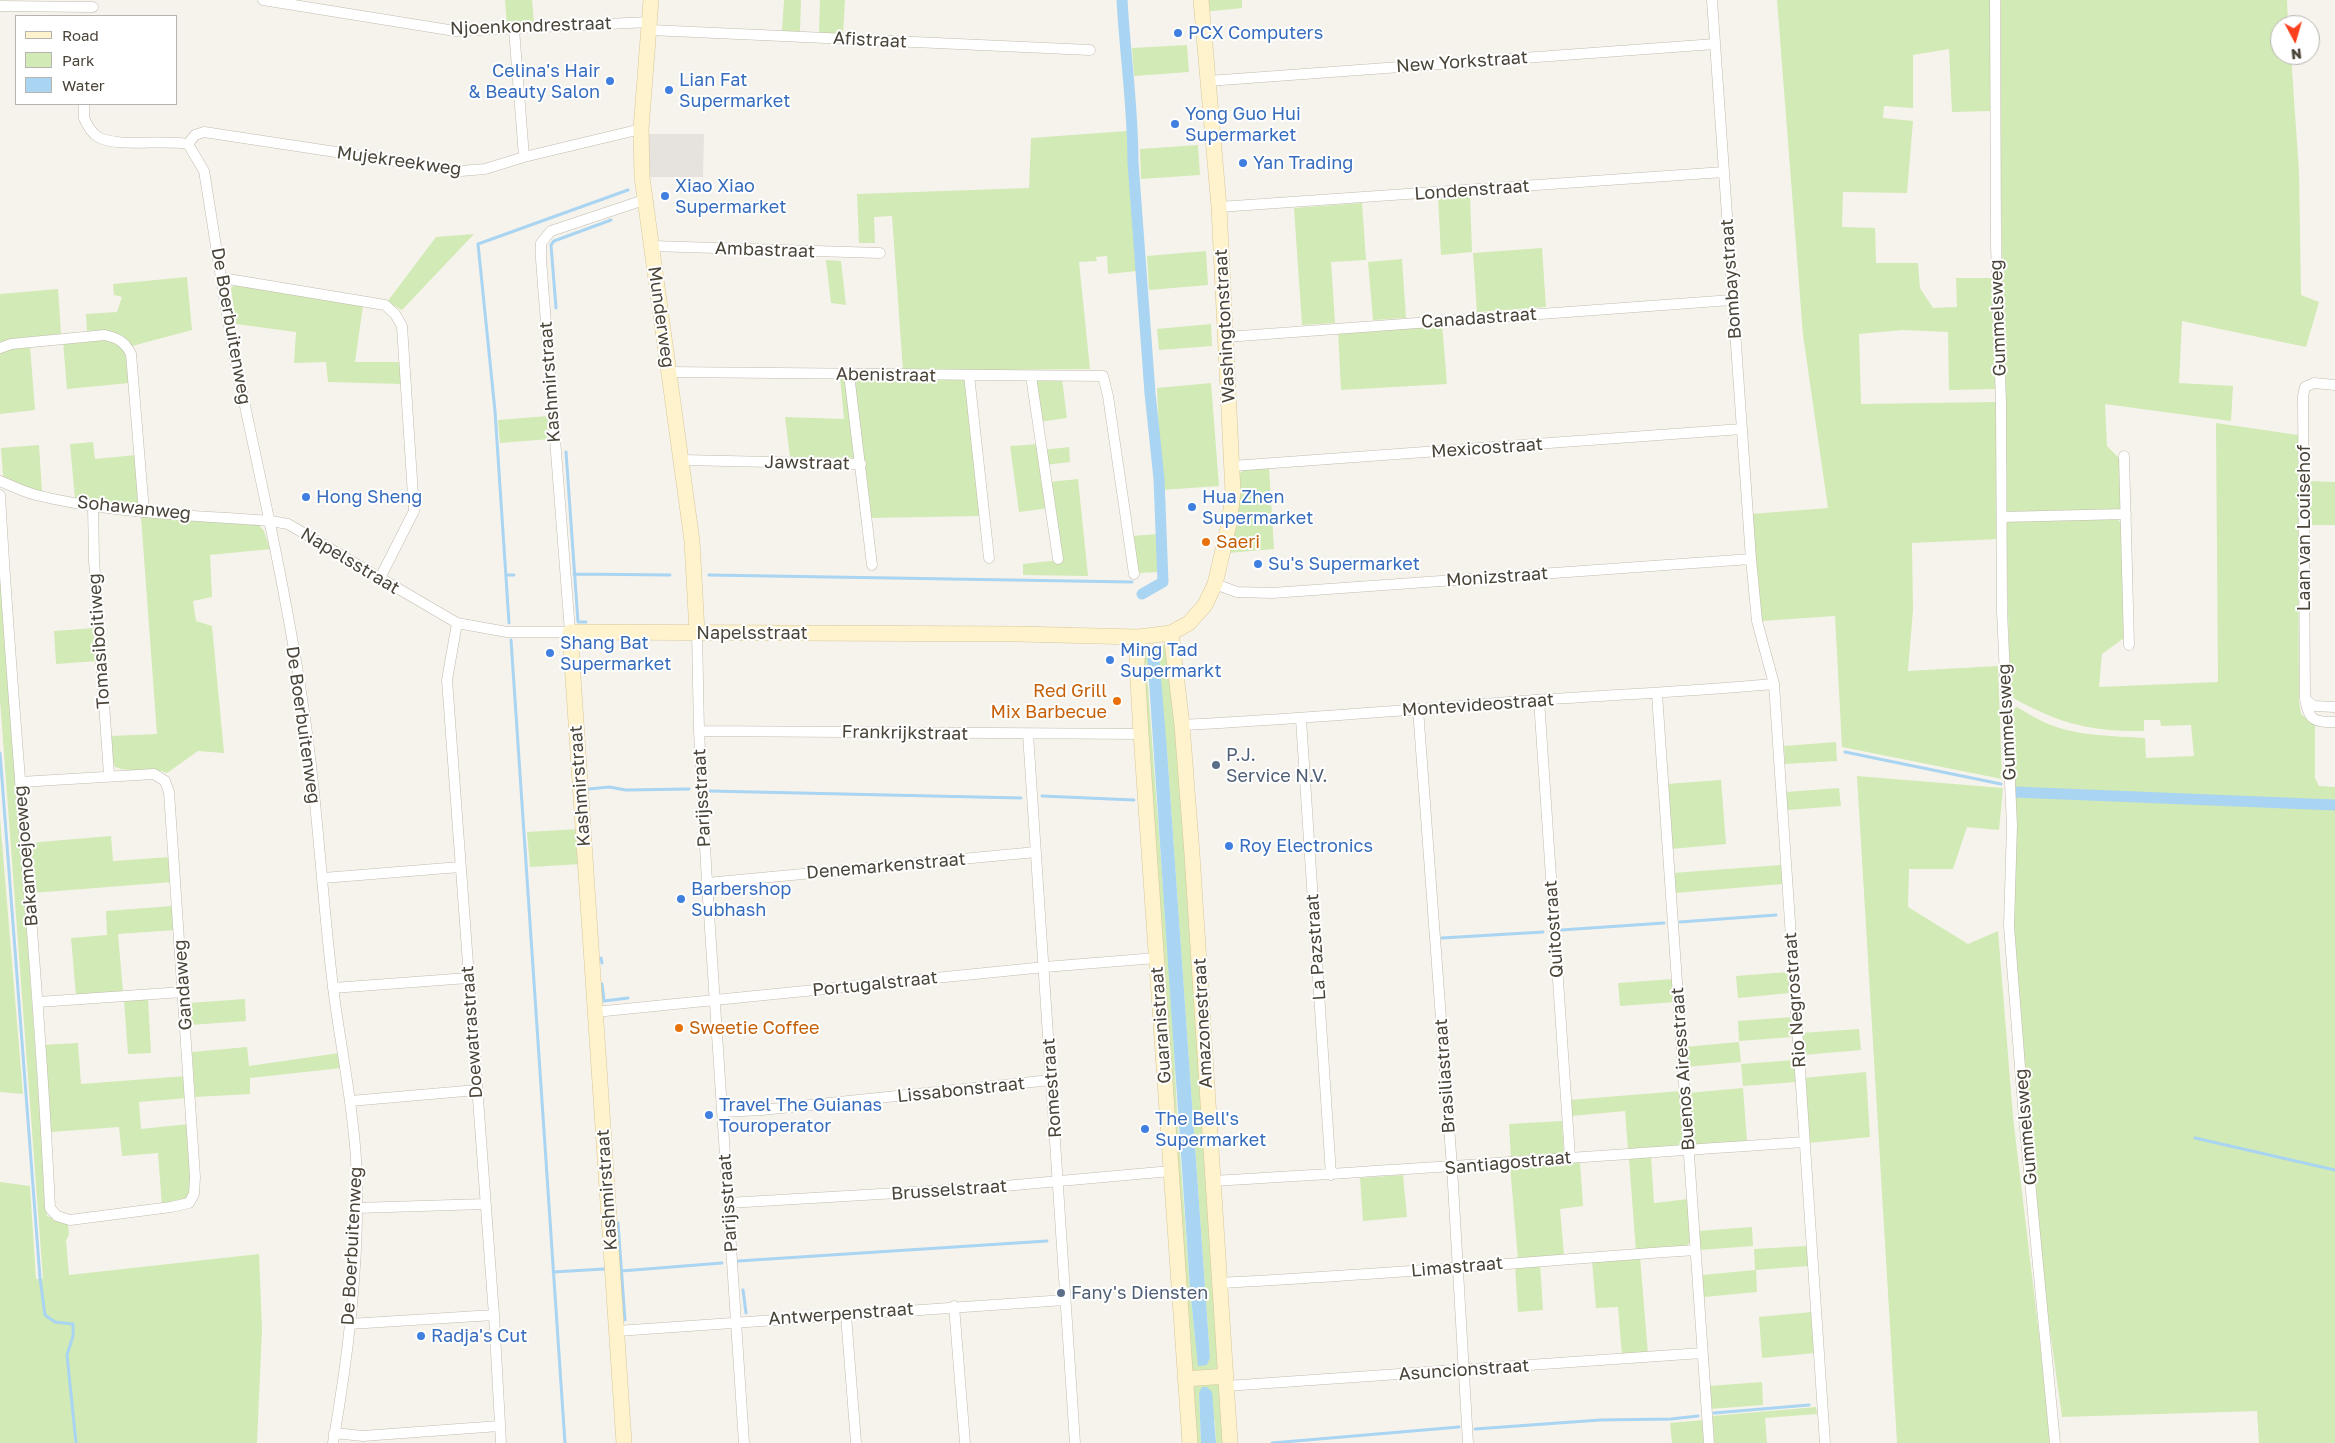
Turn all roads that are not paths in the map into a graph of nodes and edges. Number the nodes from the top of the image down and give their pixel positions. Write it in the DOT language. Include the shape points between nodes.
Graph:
graph roads {
  1 [pos="263,0"];
  2 [pos="651,0"];
  3 [pos="1201,0"];
  4 [pos="1712,0"];
  5 [pos="1995,0"];
  6 [pos="0,6"];
  7 [pos="93,8"];
  8 [pos="650,26"];
  9 [pos="514,29"];
  10 [pos="1715,44"];
  11 [pos="1090,50"];
  12 [pos="1208,81"];
  13 [pos="84,105"];
  14 [pos="641,129"];
  15 [pos="188,144"];
  16 [pos="524,157"];
  17 [pos="1724,172"];
  18 [pos="644,200"];
  19 [pos="1219,207"];
  20 [pos="651,246"];
  21 [pos="880,253"];
  22 [pos="222,278"];
  23 [pos="1732,300"];
  24 [pos="1226,337"];
  25 [pos="0,348"];
  26 [pos="668,372"];
  27 [pos="849,374"];
  28 [pos="969,375"];
  29 [pos="1031,376"];
  30 [pos="2335,385"];
  31 [pos="1742,429"];
  32 [pos="2124,456"];
  33 [pos="682,460"];
  34 [pos="861,464"];
  35 [pos="1232,466"];
  36 [pos="0,481"];
  37 [pos="0,494"];
  38 [pos="93,506"];
  39 [pos="144,512"];
  40 [pos="2126,514"];
  41 [pos="2002,516"];
  42 [pos="271,520"];
  43 [pos="988,558"];
  44 [pos="1058,559"];
  45 [pos="1751,559"];
  46 [pos="872,565"];
  47 [pos="1134,574"];
  48 [pos="380,578"];
  49 [pos="1215,584"];
  50 [pos="457,622"];
  51 [pos="570,632"];
  52 [pos="697,632"];
  53 [pos="1172,633"];
  54 [pos="1138,637"];
  55 [pos="2128,645"];
  56 [pos="1774,684"];
  57 [pos="1657,694"];
  58 [pos="1539,700"];
  59 [pos="2304,700"];
  60 [pos="2335,707"];
  61 [pos="1418,710"];
  62 [pos="1301,719"];
  63 [pos="2335,722"];
  64 [pos="1182,725"];
  65 [pos="699,731"];
  66 [pos="1028,734"];
  67 [pos="1141,734"];
  68 [pos="109,775"];
  69 [pos="20,782"];
  70 [pos="1036,852"];
  71 [pos="460,867"];
  72 [pos="323,878"];
  73 [pos="707,883"];
  74 [pos="1156,958"];
  75 [pos="1045,967"];
  76 [pos="468,978"];
  77 [pos="333,988"];
  78 [pos="183,992"];
  79 [pos="715,1000"];
  80 [pos="38,1002"];
  81 [pos="595,1012"];
  82 [pos="1051,1080"];
  83 [pos="477,1090"];
  84 [pos="350,1101"];
  85 [pos="722,1112"];
  86 [pos="1804,1142"];
  87 [pos="1688,1150"];
  88 [pos="1570,1157"];
  89 [pos="1452,1168"];
  90 [pos="1171,1171"];
  91 [pos="1331,1175"];
  92 [pos="1058,1181"];
  93 [pos="1212,1181"];
  94 [pos="728,1203"];
  95 [pos="485,1204"];
  96 [pos="357,1208"];
  97 [pos="57,1216"];
  98 [pos="1695,1250"];
  99 [pos="1458,1266"];
  100 [pos="1218,1283"];
  101 [pos="1065,1300"];
  102 [pos="954,1306"];
  103 [pos="494,1314"];
  104 [pos="846,1315"];
  105 [pos="736,1322"];
  106 [pos="349,1324"];
  107 [pos="617,1331"];
  108 [pos="1702,1353"];
  109 [pos="1464,1370"];
  110 [pos="1185,1379"];
  111 [pos="1226,1381"];
  112 [pos="499,1426"];
  113 [pos="334,1438"];
  114 [pos="501,1443"];
  115 [pos="624,1443"];
  116 [pos="744,1443"];
  117 [pos="856,1443"];
  118 [pos="965,1443"];
  119 [pos="1075,1443"];
  120 [pos="1190,1443"];
  121 [pos="1230,1443"];
  122 [pos="1468,1443"];
  123 [pos="1709,1443"];
  124 [pos="1825,1443"];
  125 [pos="2056,1443"];
  1 -- 9 [label="street, Njoenkondrestraat" via="455,31"];
  2 -- 8 [label="street, Munderweg"];
  3 -- 12 [label="street, Washingtonstraat"];
  4 -- 10 [label="street, Bombaystraat"];
  5 -- 41 [label="street, Gummelsweg"];
  6 -- 7 [label="street"];
  8 -- 9 [label="street, Njoenkondrestraat" via="582,24"];
  8 -- 11 [label="street, Afistraat"];
  8 -- 14 [label="street, Munderweg"];
  9 -- 16 [label="street"];
  10 -- 12 [label="street, New Yorkstraat"];
  10 -- 17 [label="street, Bombaystraat"];
  12 -- 19 [label="street, Washingtonstraat"];
  13 -- 15 [label="street" via="84,118 98,137 116,141"];
  14 -- 16 [label="street, Mujekreekweg"];
  14 -- 18 [label="street, Munderweg"];
  15 -- 16 [label="street, Mujekreekweg" via="195,135 204,132 461,171 485,169"];
  15 -- 22 [label="street, De Boerbuitenweg" via="204,171"];
  17 -- 19 [label="street, Londenstraat"];
  17 -- 23 [label="street, Bombaystraat"];
  18 -- 20 [label="street, Munderweg"];
  18 -- 51 [label="street, Kashmirstraat" via="551,230 541,243"];
  19 -- 24 [label="street, Washingtonstraat"];
  20 -- 21 [label="street, Ambastraat"];
  20 -- 26 [label="street, Munderweg"];
  22 -- 42 [label="street, De Boerbuitenweg" via="237,366"];
  22 -- 48 [label="street" via="384,305 402,326 414,511"];
  23 -- 24 [label="street, Canadastraat"];
  23 -- 31 [label="street, Bombaystraat"];
  24 -- 35 [label="street, Washingtonstraat"];
  25 -- 39 [label="street" via="11,344 105,335 118,338 127,347 131,354"];
  26 -- 27 [label="street, Abenistraat"];
  26 -- 33 [label="street, Munderweg"];
  27 -- 28 [label="street, Abenistraat"];
  27 -- 34 [label="street"];
  28 -- 29 [label="street, Abenistraat"];
  28 -- 43 [label="street"];
  29 -- 44 [label="street"];
  29 -- 47 [label="street, Abenistraat" via="1103,376"];
  30 -- 59 [label="street, Laan van Louisehof" via="2314,383 2305,387 2303,396"];
  31 -- 35 [label="street, Mexicostraat"];
  31 -- 45 [label="street, Bombaystraat"];
  32 -- 40 [label="street"];
  33 -- 34 [label="street, Jawstraat"];
  33 -- 52 [label="street, Munderweg" via="692,541"];
  34 -- 46 [label="street, Jawstraat"];
  35 -- 49 [label="street, Washingtonstraat" via="1229,524"];
  36 -- 38 [label="street, Sohawanweg" via="34,495"];
  37 -- 69 [label="street, Bakamoejoeweg"];
  38 -- 39 [label="street, Sohawanweg"];
  38 -- 68 [label="street, Tomasiboitiweg"];
  39 -- 42 [label="street, Sohawanweg"];
  40 -- 41 [label="street"];
  40 -- 55 [label="street"];
  41 -- 125 [label="street, Gummelsweg" via="2002,611 2012,816 2010,926 2024,1118"];
  42 -- 48 [label="street, Napelsstraat" via="288,524"];
  42 -- 72 [label="street, De Boerbuitenweg" via="302,694"];
  45 -- 49 [label="street, Monizstraat" via="1272,592 1237,592"];
  45 -- 56 [label="street, Rio Negrostraat" via="1757,621"];
  48 -- 50 [label="street, Napelsstraat"];
  49 -- 53 [label="street, Washingtonstraat" via="1205,605 1189,623"];
  50 -- 51 [label="street, Napelsstraat" via="507,632"];
  50 -- 71 [label="street, Doewatrastraat" via="447,680"];
  51 -- 52 [label="street, Napelsstraat"];
  51 -- 81 [label="street, Kashmirstraat"];
  52 -- 54 [label="street, Napelsstraat"];
  52 -- 65 [label="street, Parijsstraat"];
  53 -- 54 [label="street, Napelsstraat"];
  53 -- 64 [label="street, Amazonestraat"];
  54 -- 67 [label="street, Guaranistraat"];
  56 -- 57 [label="street, Montevideostraat"];
  56 -- 86 [label="street, Rio Negrostraat"];
  57 -- 58 [label="street, Montevideostraat"];
  57 -- 87 [label="street, Buenos Airesstraat"];
  58 -- 61 [label="street, Montevideostraat"];
  58 -- 88 [label="street, Quitostraat"];
  59 -- 60 [label="street" via="2314,706"];
  59 -- 63 [label="street, Laan van Louisehof" via="2313,720"];
  61 -- 62 [label="street, Montevideostraat"];
  61 -- 89 [label="street, Brasiliastraat"];
  62 -- 64 [label="street, Montevideostraat"];
  62 -- 91 [label="street, La Pazstraat"];
  64 -- 93 [label="street, Amazonestraat"];
  65 -- 66 [label="street, Frankrijkstraat"];
  65 -- 73 [label="street, Parijsstraat"];
  66 -- 67 [label="street, Frankrijkstraat"];
  66 -- 70 [label="street, Romestraat"];
  67 -- 74 [label="street, Guaranistraat"];
  68 -- 69 [label="street, Gandaweg"];
  68 -- 78 [label="street, Gandaweg" via="154,774 165,781 169,792"];
  69 -- 80 [label="street, Bakamoejoeweg"];
  70 -- 73 [label="street, Denemarkenstraat"];
  70 -- 75 [label="street, Romestraat"];
  71 -- 72 [label="street"];
  71 -- 76 [label="street, Doewatrastraat"];
  72 -- 77 [label="street, De Boerbuitenweg"];
  73 -- 79 [label="street, Parijsstraat"];
  74 -- 75 [label="street, Portugalstraat"];
  74 -- 90 [label="street, Guaranistraat"];
  75 -- 79 [label="street, Portugalstraat"];
  75 -- 82 [label="street, Romestraat"];
  76 -- 77 [label="street"];
  76 -- 83 [label="street, Doewatrastraat"];
  77 -- 84 [label="street, De Boerbuitenweg"];
  78 -- 80 [label="street"];
  78 -- 97 [label="street, Gandaweg" via="195,1177 194,1194 189,1203 70,1220"];
  79 -- 81 [label="street, Portugalstraat"];
  79 -- 85 [label="street, Parijsstraat"];
  80 -- 97 [label="street, Bakamoejoeweg" via="50,1208"];
  81 -- 107 [label="street, Kashmirstraat"];
  82 -- 85 [label="street, Lissabonstraat"];
  82 -- 92 [label="street, Romestraat"];
  83 -- 84 [label="street"];
  83 -- 95 [label="street, Doewatrastraat"];
  84 -- 96 [label="street, De Boerbuitenweg"];
  85 -- 94 [label="street, Parijsstraat"];
  86 -- 87 [label="street, Santiagostraat"];
  86 -- 124 [label="street, Rio Negrostraat"];
  87 -- 88 [label="street, Santiagostraat"];
  87 -- 98 [label="street, Buenos Airesstraat"];
  88 -- 89 [label="street, Santiagostraat"];
  89 -- 91 [label="street, Santiagostraat"];
  89 -- 99 [label="street, Brasiliastraat"];
  90 -- 92 [label="street, Brusselstraat"];
  90 -- 110 [label="street, Guaranistraat"];
  91 -- 93 [label="street, Santiagostraat"];
  92 -- 94 [label="street, Brusselstraat"];
  92 -- 101 [label="street, Romestraat"];
  93 -- 100 [label="street, Amazonestraat"];
  94 -- 105 [label="street, Parijsstraat"];
  95 -- 96 [label="street"];
  95 -- 103 [label="street, Doewatrastraat"];
  96 -- 106 [label="street, De Boerbuitenweg"];
  98 -- 99 [label="street, Limastraat"];
  98 -- 108 [label="street, Buenos Airesstraat"];
  99 -- 100 [label="street, Limastraat"];
  99 -- 109 [label="street, Brasiliastraat"];
  100 -- 111 [label="street, Amazonestraat"];
  101 -- 102 [label="street, Antwerpenstraat"];
  101 -- 119 [label="street, Romestraat"];
  102 -- 104 [label="street, Antwerpenstraat"];
  102 -- 118 [label="street"];
  103 -- 106 [label="street"];
  103 -- 112 [label="street, Doewatrastraat"];
  104 -- 105 [label="street, Antwerpenstraat"];
  104 -- 117 [label="street"];
  105 -- 107 [label="street, Antwerpenstraat"];
  105 -- 116 [label="street, Parijsstraat"];
  106 -- 113 [label="street, De Boerbuitenweg"];
  107 -- 115 [label="street, Kashmirstraat"];
  108 -- 109 [label="street, Asuncionstraat"];
  108 -- 123 [label="street, Buenos Airesstraat"];
  109 -- 111 [label="street, Asuncionstraat"];
  109 -- 122 [label="street, Brasiliastraat"];
  110 -- 111 [label="street"];
  110 -- 120 [label="street, Guaranistraat"];
  111 -- 121 [label="street, Amazonestraat"];
  112 -- 113 [label="street"];
  112 -- 114 [label="street, Doewatrastraat"];
}
